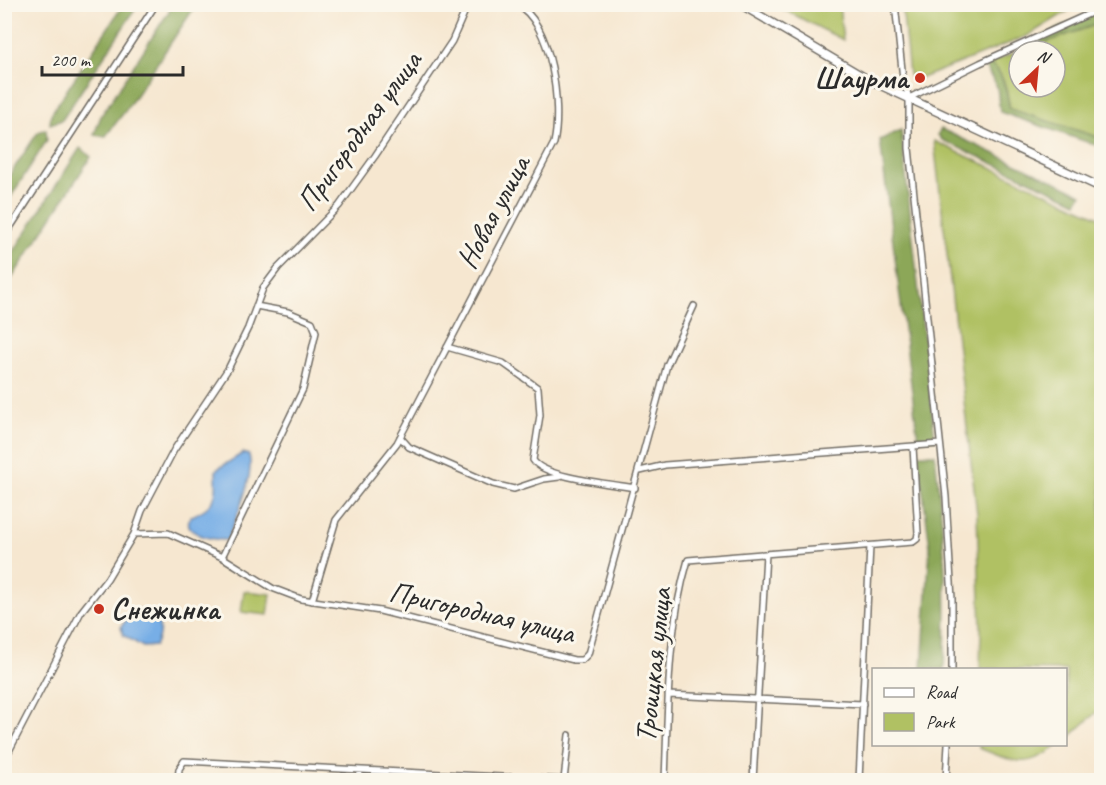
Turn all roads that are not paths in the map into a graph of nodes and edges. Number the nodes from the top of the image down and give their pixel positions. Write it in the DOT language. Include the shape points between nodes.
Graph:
graph roads {
  1 [pos="156,4"];
  2 [pos="468,4"];
  3 [pos="515,4"];
  4 [pos="740,4"];
  5 [pos="895,4"];
  6 [pos="1101,8"];
  7 [pos="909,98"];
  8 [pos="1101,188"];
  9 [pos="4,237"];
  10 [pos="256,306"];
  11 [pos="694,306"];
  12 [pos="447,347"];
  13 [pos="400,437"];
  14 [pos="940,444"];
  15 [pos="913,447"];
  16 [pos="640,471"];
  17 [pos="564,476"];
  18 [pos="635,488"];
  19 [pos="134,534"];
  20 [pos="870,546"];
  21 [pos="766,555"];
  22 [pos="222,557"];
  23 [pos="312,601"];
  24 [pos="951,668"];
  25 [pos="668,695"];
  26 [pos="759,698"];
  27 [pos="862,704"];
  28 [pos="569,735"];
  29 [pos="948,746"];
  30 [pos="9,751"];
  31 [pos="360,770"];
  32 [pos="178,780"];
  33 [pos="360,780"];
  34 [pos="506,780"];
  35 [pos="564,780"];
  36 [pos="665,780"];
  37 [pos="753,780"];
  38 [pos="859,780"];
  39 [pos="946,780"];
  1 -- 9 [label="street"];
  2 -- 10 [label="street, Пригородная улица" via="452,41 375,156 339,206 262,288"];
  3 -- 12 [label="street, Новая улица" via="536,20 544,37 558,129"];
  4 -- 7 [label="main road" via="846,67"];
  5 -- 7 [label="street" via="903,79"];
  6 -- 7 [label="street"];
  7 -- 8 [label="main road"];
  7 -- 14 [label="street" via="909,148"];
  10 -- 19 [label="street, Пригородная улица" via="228,369 174,450"];
  10 -- 22 [label="street" via="288,312 312,322 316,332 303,389"];
  11 -- 16 [label="street, Пригородная улица" via="668,365"];
  12 -- 13 [label="street, Новая улица"];
  12 -- 17 [label="street" via="503,363 538,388 540,415 533,460 536,465"];
  13 -- 17 [label="street" via="409,447 493,484 514,489"];
  13 -- 23 [label="street, Новая улица" via="336,520"];
  14 -- 15 [label="street"];
  14 -- 24 [label="street" via="951,556"];
  15 -- 16 [label="street" via="665,465"];
  15 -- 20 [label="street, Троицкая улица" via="917,539"];
  16 -- 18 [label="street, Пригородная улица"];
  17 -- 18 [label="street"];
  18 -- 23 [label="street, Пригородная улица" via="588,654 582,660 380,611"];
  19 -- 22 [label="street, Пригородная улица" via="168,533"];
  19 -- 30 [label="street, Пригородная улица" via="81,612"];
  20 -- 21 [label="street, Троицкая улица"];
  20 -- 27 [label="street"];
  21 -- 25 [label="street, Троицкая улица" via="688,560 675,614"];
  21 -- 26 [label="street"];
  22 -- 23 [label="street, Пригородная улица" via="272,588"];
  25 -- 26 [label="street"];
  25 -- 36 [label="street, Троицкая улица"];
  26 -- 27 [label="street"];
  26 -- 37 [label="street"];
  27 -- 38 [label="street"];
  28 -- 35 [label="street"];
  29 -- 39 [label="street"];
  31 -- 32 [label="street" via="184,761"];
  31 -- 33 [label="street"];
  31 -- 34 [label="street"];
  34 -- 35 [label="street"];
}
